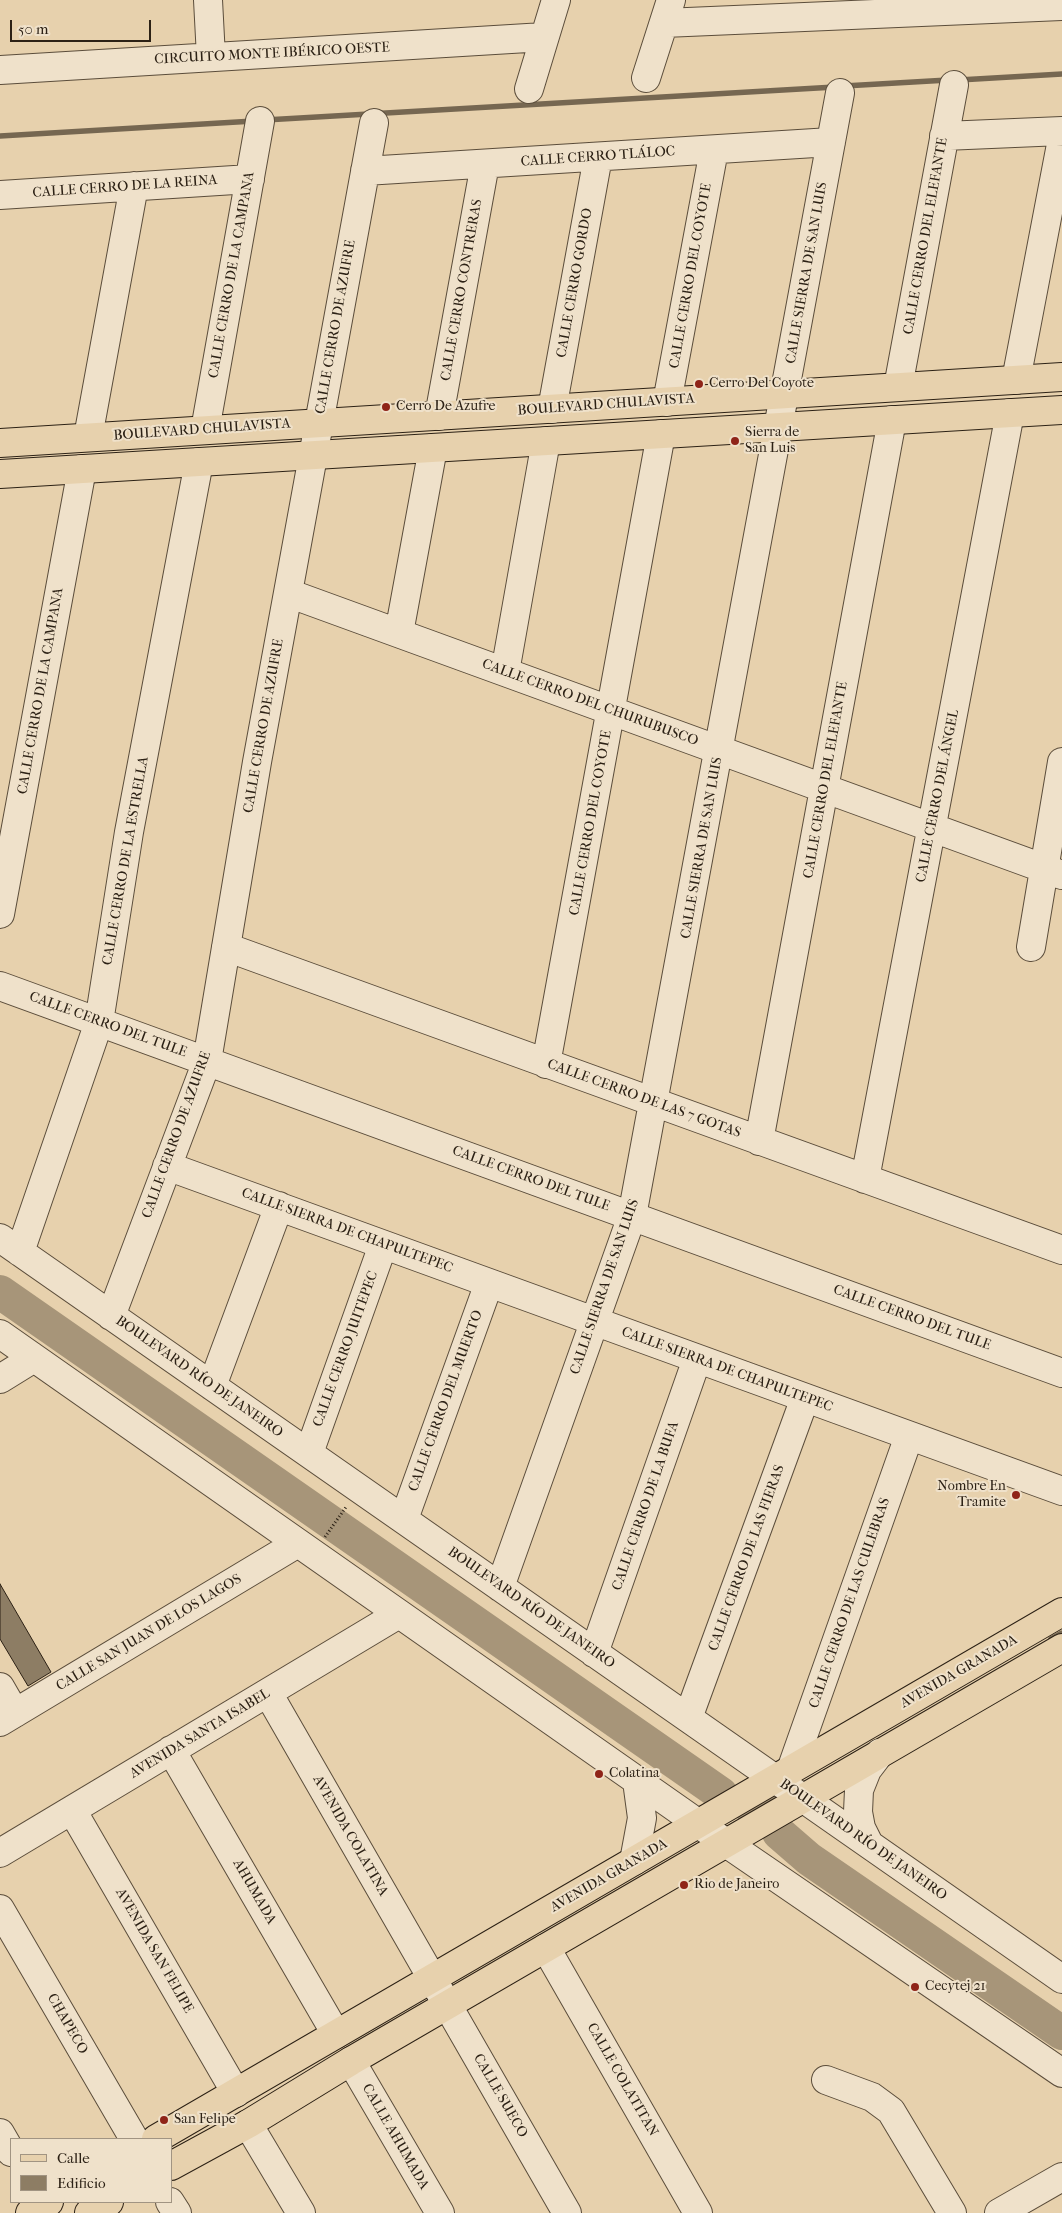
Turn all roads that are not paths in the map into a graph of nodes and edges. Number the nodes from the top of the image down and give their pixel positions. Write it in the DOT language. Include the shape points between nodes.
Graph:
graph roads {
  1 [pos="208,0"];
  2 [pos="556,0"];
  3 [pos="972,4"];
  4 [pos="1062,6"];
  5 [pos="667,11"];
  6 [pos="544,37"];
  7 [pos="211,57"];
  8 [pos="0,70"];
  9 [pos="646,78"];
  10 [pos="954,85"];
  11 [pos="528,89"];
  12 [pos="840,93"];
  13 [pos="260,121"];
  14 [pos="374,124"];
  15 [pos="1062,131"];
  16 [pos="944,136"];
  17 [pos="1062,139"];
  18 [pos="831,142"];
  19 [pos="714,150"];
  20 [pos="598,157"];
  21 [pos="485,164"];
  22 [pos="365,172"];
  23 [pos="250,179"];
  24 [pos="134,186"];
  25 [pos="0,195"];
  26 [pos="1062,377"];
  27 [pos="1016,380"];
  28 [pos="898,387"];
  29 [pos="785,394"];
  30 [pos="668,402"];
  31 [pos="552,409"];
  32 [pos="1062,410"];
  33 [pos="1010,413"];
  34 [pos="439,416"];
  35 [pos="892,420"];
  36 [pos="319,423"];
  37 [pos="779,427"];
  38 [pos="205,430"];
  39 [pos="662,434"];
  40 [pos="88,437"];
  41 [pos="546,441"];
  42 [pos="0,443"];
  43 [pos="433,448"];
  44 [pos="313,455"];
  45 [pos="199,462"];
  46 [pos="82,469"];
  47 [pos="0,474"];
  48 [pos="288,592"];
  49 [pos="399,633"];
  50 [pos="505,672"];
  51 [pos="611,711"];
  52 [pos="720,750"];
  53 [pos="1062,762"];
  54 [pos="824,788"];
  55 [pos="932,828"];
  56 [pos="1053,872"];
  57 [pos="0,914"];
  58 [pos="226,947"];
  59 [pos="1031,947"];
  60 [pos="0,986"];
  61 [pos="99,1022"];
  62 [pos="207,1061"];
  63 [pos="546,1064"];
  64 [pos="655,1103"];
  65 [pos="759,1141"];
  66 [pos="167,1166"];
  67 [pos="865,1179"];
  68 [pos="279,1206"];
  69 [pos="632,1216"];
  70 [pos="383,1244"];
  71 [pos="10,1245"];
  72 [pos="1062,1250"];
  73 [pos="489,1283"];
  74 [pos="112,1316"];
  75 [pos="594,1321"];
  76 [pos="0,1334"];
  77 [pos="34,1358"];
  78 [pos="697,1359"];
  79 [pos="1062,1373"];
  80 [pos="0,1378"];
  81 [pos="212,1386"];
  82 [pos="805,1398"];
  83 [pos="909,1436"];
  84 [pos="309,1453"];
  85 [pos="1062,1491"];
  86 [pos="404,1520"];
  87 [pos="306,1548"];
  88 [pos="500,1587"];
  89 [pos="1062,1612"];
  90 [pos="399,1614"];
  91 [pos="1062,1648"];
  92 [pos="594,1653"];
  93 [pos="0,1687"];
  94 [pos="268,1693"];
  95 [pos="8,1717"];
  96 [pos="688,1718"];
  97 [pos="171,1750"];
  98 [pos="880,1753"];
  99 [pos="783,1774"];
  100 [pos="638,1781"];
  101 [pos="803,1798"];
  102 [pos="72,1810"];
  103 [pos="699,1824"];
  104 [pos="726,1843"];
  105 [pos="869,1844"];
  106 [pos="0,1853"];
  107 [pos="634,1861"];
  108 [pos="0,1909"];
  109 [pos="546,1948"];
  110 [pos="1060,1972"];
  111 [pos="432,1979"];
  112 [pos="448,2005"];
  113 [pos="336,2034"];
  114 [pos="351,2061"];
  115 [pos="1062,2073"];
  116 [pos="826,2080"];
  117 [pos="236,2093"];
  118 [pos="248,2124"];
  119 [pos="0,2133"];
  120 [pos="133,2138"];
  121 [pos="158,2138"];
  122 [pos="10,2150"];
  123 [pos="172,2165"];
  124 [pos="1062,2177"];
  125 [pos="107,2203"];
  126 [pos="89,2213"];
  127 [pos="301,2213"];
  128 [pos="440,2213"];
  129 [pos="567,2213"];
  130 [pos="698,2213"];
  131 [pos="952,2213"];
  132 [pos="999,2213"];
  1 -- 7 [label="street"];
  2 -- 6 [label="street"];
  3 -- 4 [label="street"];
  3 -- 5 [label="street"];
  5 -- 9 [label="street"];
  6 -- 7 [label="street, CIRCUITO MONTE IBÉRICO OESTE"];
  6 -- 11 [label="street"];
  7 -- 8 [label="street, CIRCUITO MONTE IBÉRICO OESTE"];
  10 -- 16 [label="street, CALLE CERRO DEL ELEFANTE"];
  12 -- 18 [label="street, CALLE SIERRA DE SAN LUIS"];
  13 -- 23 [label="street, CALLE CERRO DE LA CAMPANA"];
  14 -- 22 [label="street, CALLE CERRO DE AZUFRE"];
  15 -- 16 [label="street"];
  16 -- 28 [label="street, CALLE CERRO DEL ELEFANTE"];
  17 -- 27 [label="street"];
  18 -- 19 [label="street, CALLE CERRO TLÁLOC"];
  18 -- 29 [label="street, CALLE SIERRA DE SAN LUIS"];
  19 -- 20 [label="street, CALLE CERRO TLÁLOC"];
  19 -- 30 [label="street, CALLE CERRO DEL COYOTE"];
  20 -- 21 [label="street, CALLE CERRO TLÁLOC"];
  20 -- 31 [label="street, CALLE CERRO GORDO"];
  21 -- 22 [label="street, CALLE CERRO TLÁLOC"];
  21 -- 34 [label="street, CALLE CERRO CONTRERAS"];
  22 -- 36 [label="street, CALLE CERRO DE AZUFRE"];
  23 -- 24 [label="street, CALLE CERRO DE LA REINA"];
  23 -- 38 [label="street, CALLE CERRO DE LA CAMPANA"];
  24 -- 25 [label="street, CALLE CERRO DE LA REINA"];
  24 -- 40 [label="street"];
  26 -- 27 [label="main road, BOULEVARD CHULAVISTA"];
  27 -- 28 [label="main road, BOULEVARD CHULAVISTA"];
  28 -- 29 [label="main road, BOULEVARD CHULAVISTA"];
  29 -- 30 [label="main road, BOULEVARD CHULAVISTA"];
  29 -- 37 [label="street, CALLE SIERRA DE SAN LUIS"];
  30 -- 31 [label="main road, BOULEVARD CHULAVISTA"];
  31 -- 34 [label="main road, BOULEVARD CHULAVISTA"];
  32 -- 33 [label="main road"];
  33 -- 35 [label="main road"];
  33 -- 55 [label="street, CALLE CERRO DEL ÁNGEL"];
  34 -- 36 [label="main road, BOULEVARD CHULAVISTA"];
  35 -- 37 [label="main road"];
  35 -- 54 [label="street, CALLE CERRO DEL ELEFANTE"];
  36 -- 38 [label="main road, BOULEVARD CHULAVISTA"];
  36 -- 44 [label="street, CALLE CERRO DE AZUFRE"];
  37 -- 39 [label="main road"];
  37 -- 52 [label="street, CALLE SIERRA DE SAN LUIS"];
  38 -- 40 [label="main road, BOULEVARD CHULAVISTA"];
  39 -- 41 [label="main road"];
  39 -- 51 [label="street, CALLE CERRO DEL COYOTE"];
  40 -- 42 [label="main road, BOULEVARD CHULAVISTA"];
  41 -- 43 [label="main road"];
  41 -- 50 [label="street"];
  43 -- 44 [label="main road"];
  43 -- 49 [label="street"];
  44 -- 45 [label="main road"];
  44 -- 48 [label="street, CALLE CERRO DE AZUFRE"];
  45 -- 46 [label="main road"];
  45 -- 61 [label="street, CALLE CERRO DE LA ESTRELLA" via="129,832"];
  46 -- 47 [label="main road"];
  46 -- 57 [label="street, CALLE CERRO DE LA CAMPANA"];
  48 -- 49 [label="street, CALLE CERRO DEL CHURUBUSCO"];
  48 -- 58 [label="street, CALLE CERRO DE AZUFRE"];
  49 -- 50 [label="street, CALLE CERRO DEL CHURUBUSCO"];
  50 -- 51 [label="street, CALLE CERRO DEL CHURUBUSCO"];
  51 -- 52 [label="street, CALLE CERRO DEL CHURUBUSCO"];
  51 -- 63 [label="street, CALLE CERRO DEL COYOTE"];
  52 -- 54 [label="street, CALLE CERRO DEL CHURUBUSCO"];
  52 -- 64 [label="street, CALLE SIERRA DE SAN LUIS"];
  53 -- 56 [label="street"];
  54 -- 55 [label="street, CALLE CERRO DEL CHURUBUSCO"];
  54 -- 65 [label="street, CALLE CERRO DEL ELEFANTE"];
  55 -- 56 [label="street, CALLE CERRO DEL CHURUBUSCO"];
  55 -- 67 [label="street, CALLE CERRO DEL ÁNGEL"];
  56 -- 59 [label="street"];
  58 -- 62 [label="street, CALLE CERRO DE AZUFRE"];
  58 -- 63 [label="street, CALLE CERRO DE LAS 7 GOTAS"];
  60 -- 61 [label="street, CALLE CERRO DEL TULE"];
  61 -- 62 [label="street, CALLE CERRO DEL TULE"];
  61 -- 71 [label="street, CALLE CERRO DE LA ESTRELLA"];
  62 -- 66 [label="street, CALLE CERRO DE AZUFRE"];
  62 -- 69 [label="street, CALLE CERRO DEL TULE"];
  63 -- 64 [label="street, CALLE CERRO DE LAS 7 GOTAS"];
  64 -- 65 [label="street, CALLE CERRO DE LAS 7 GOTAS"];
  64 -- 69 [label="street, CALLE SIERRA DE SAN LUIS"];
  65 -- 67 [label="street, CALLE CERRO DE LAS 7 GOTAS"];
  66 -- 68 [label="street, CALLE SIERRA DE CHAPULTEPEC"];
  66 -- 74 [label="street, CALLE CERRO DE AZUFRE"];
  67 -- 72 [label="street, CALLE CERRO DE LAS 7 GOTAS"];
  68 -- 70 [label="street, CALLE SIERRA DE CHAPULTEPEC"];
  68 -- 81 [label="street"];
  69 -- 75 [label="street, CALLE SIERRA DE SAN LUIS"];
  69 -- 79 [label="street, CALLE CERRO DEL TULE"];
  70 -- 73 [label="street, CALLE SIERRA DE CHAPULTEPEC"];
  70 -- 84 [label="street, CALLE CERRO JUITEPEC"];
  71 -- 74 [label="street, BOULEVARD RÍO DE JANEIRO"];
  73 -- 75 [label="street, CALLE SIERRA DE CHAPULTEPEC"];
  73 -- 86 [label="street, CALLE CERRO DEL MUERTO"];
  74 -- 81 [label="street, BOULEVARD RÍO DE JANEIRO"];
  75 -- 78 [label="street, CALLE SIERRA DE CHAPULTEPEC"];
  75 -- 88 [label="street, CALLE SIERRA DE SAN LUIS"];
  76 -- 77 [label="street"];
  77 -- 80 [label="street"];
  77 -- 87 [label="street"];
  78 -- 82 [label="street, CALLE SIERRA DE CHAPULTEPEC"];
  78 -- 92 [label="street, CALLE CERRO DE LA BUFA"];
  81 -- 84 [label="street, BOULEVARD RÍO DE JANEIRO"];
  82 -- 83 [label="street, CALLE SIERRA DE CHAPULTEPEC"];
  82 -- 96 [label="street, CALLE CERRO DE LAS FIERAS"];
  83 -- 85 [label="street, CALLE SIERRA DE CHAPULTEPEC"];
  83 -- 99 [label="street, CALLE CERRO DE LAS CULEBRAS"];
  84 -- 86 [label="street, BOULEVARD RÍO DE JANEIRO"];
  86 -- 88 [label="street, BOULEVARD RÍO DE JANEIRO"];
  87 -- 90 [label="street"];
  87 -- 95 [label="street, CALLE SAN JUAN DE LOS LAGOS"];
  88 -- 92 [label="street, BOULEVARD RÍO DE JANEIRO"];
  89 -- 99 [label="main road, AVENIDA GRANADA"];
  90 -- 94 [label="street, AVENIDA SANTA ISABEL"];
  90 -- 100 [label="street"];
  91 -- 98 [label="main road"];
  92 -- 96 [label="street, BOULEVARD RÍO DE JANEIRO"];
  93 -- 95 [label="street"];
  94 -- 97 [label="street, AVENIDA SANTA ISABEL"];
  94 -- 111 [label="street, AVENIDA COLATINA"];
  96 -- 99 [label="street, BOULEVARD RÍO DE JANEIRO"];
  97 -- 102 [label="street, AVENIDA SANTA ISABEL"];
  97 -- 113 [label="street, AHUMADA"];
  98 -- 101 [label="main road"];
  98 -- 105 [label="street" via="867,1770 860,1790 858,1812"];
  99 -- 101 [label="street, BOULEVARD RÍO DE JANEIRO"];
  99 -- 103 [label="main road, AVENIDA GRANADA"];
  100 -- 103 [label="street"];
  100 -- 107 [label="street" via="642,1818"];
  101 -- 104 [label="main road"];
  101 -- 105 [label="street, BOULEVARD RÍO DE JANEIRO"];
  102 -- 106 [label="street, AVENIDA SANTA ISABEL"];
  102 -- 117 [label="street, AVENIDA SAN FELIPE"];
  103 -- 104 [label="street"];
  103 -- 107 [label="main road, AVENIDA GRANADA"];
  104 -- 109 [label="main road"];
  104 -- 115 [label="street"];
  105 -- 110 [label="street, BOULEVARD RÍO DE JANEIRO"];
  107 -- 111 [label="main road, AVENIDA GRANADA"];
  108 -- 120 [label="street, CHAPECO"];
  109 -- 112 [label="main road"];
  109 -- 130 [label="street, CALLE COLATITAN"];
  111 -- 112 [label="street, CALLE SUECO"];
  111 -- 113 [label="main road, AVENIDA GRANADA"];
  112 -- 114 [label="main road"];
  112 -- 129 [label="street, CALLE SUECO"];
  113 -- 117 [label="main road, AVENIDA GRANADA"];
  114 -- 118 [label="main road"];
  114 -- 128 [label="street, CALLE AHUMADA"];
  116 -- 131 [label="street" via="872,2097 891,2111"];
  117 -- 121 [label="main road, AVENIDA GRANADA"];
  118 -- 123 [label="main road"];
  118 -- 127 [label="street"];
  119 -- 122 [label="street"];
  124 -- 132 [label="street"];
  125 -- 126 [label="main road"];
}
